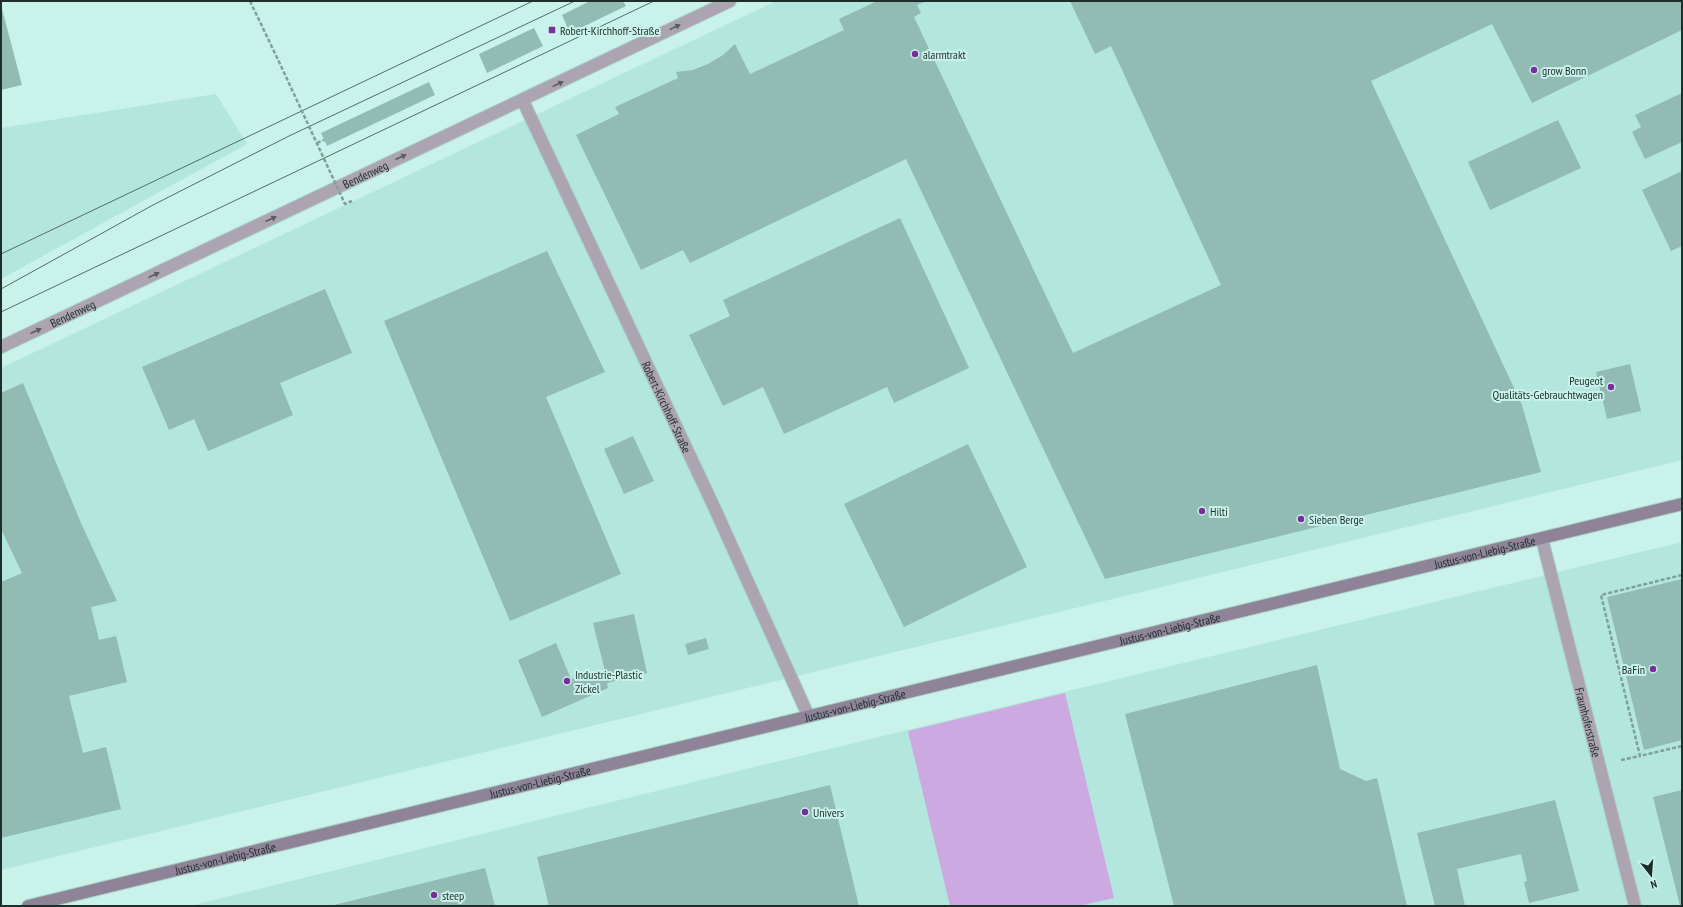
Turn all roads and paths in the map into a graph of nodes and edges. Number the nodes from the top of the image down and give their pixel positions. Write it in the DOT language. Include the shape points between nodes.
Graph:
graph roads {
  1 [pos="250,1"];
  2 [pos="730,1"];
  3 [pos="523,101"];
  4 [pos="324,140"];
  5 [pos="317,143"];
  6 [pos="352,201"];
  7 [pos="1,347"];
  8 [pos="1682,504"];
  9 [pos="1542,539"];
  10 [pos="1682,575"];
  11 [pos="808,715"];
  12 [pos="1682,746"];
  13 [pos="28,906"];
  14 [pos="1635,906"];
  1 -- 5 [label="path, bridge"];
  3 -- 2 [label="street, Bendenweg, one-way"];
  7 -- 3 [label="street, Bendenweg, one-way"];
  3 -- 11 [label="street, Robert-Kirchhoff-Straße" via="715,509"];
  4 -- 5 [label="path"];
  5 -- 6 [label="path, bridge" via="345,204"];
  8 -- 9 [label="main road, Justus-von-Liebig-Straße"];
  9 -- 11 [label="main road, Justus-von-Liebig-Straße"];
  9 -- 14 [label="street, Fraunhoferstraße"];
  10 -- 12 [label="path" via="1601,595 1640,756"];
  11 -- 13 [label="main road, Justus-von-Liebig-Straße"];
}
